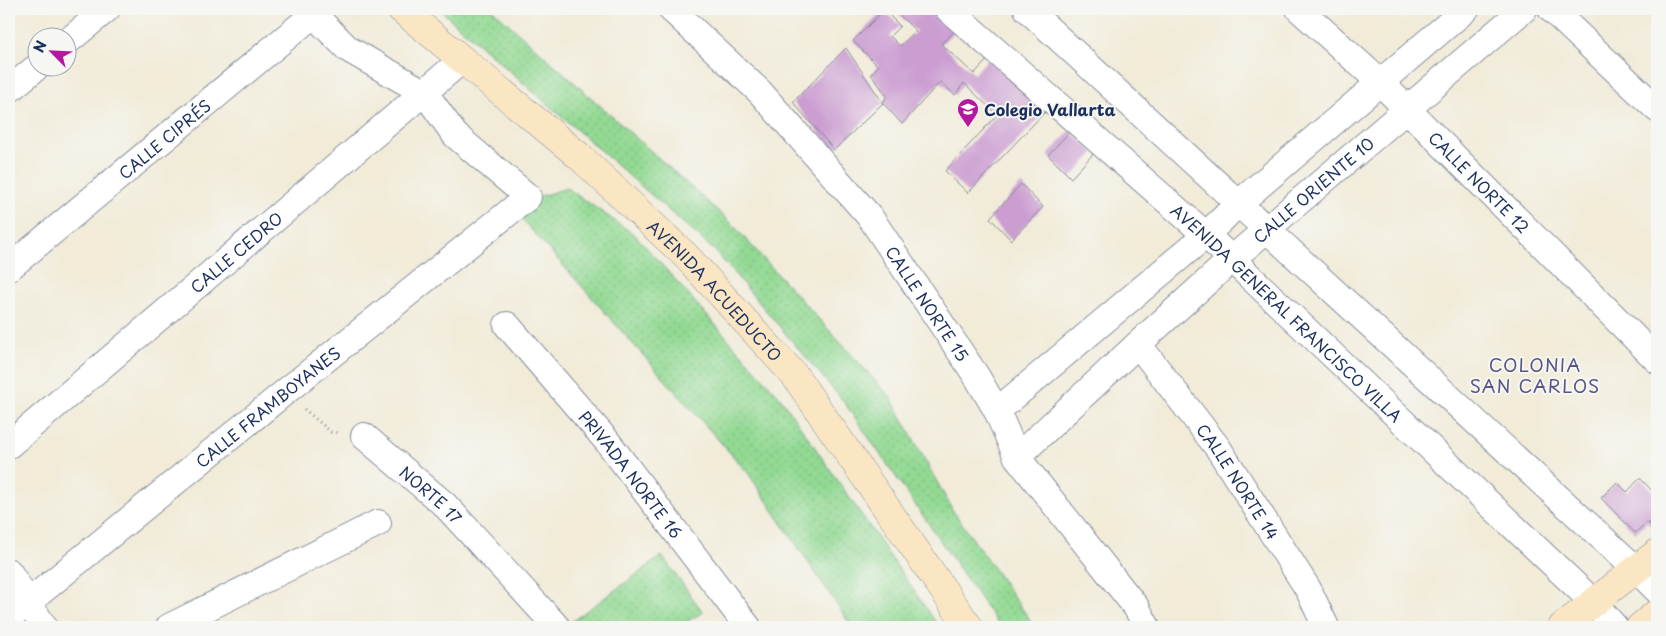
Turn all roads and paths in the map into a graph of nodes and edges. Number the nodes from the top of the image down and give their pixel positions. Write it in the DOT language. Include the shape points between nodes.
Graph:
graph roads {
  1 [pos="107,9"];
  2 [pos="401,9"];
  3 [pos="671,9"];
  4 [pos="948,9"];
  5 [pos="1027,9"];
  6 [pos="1299,9"];
  7 [pos="1466,9"];
  8 [pos="1524,9"];
  9 [pos="1551,9"];
  10 [pos="314,10"];
  11 [pos="78,33"];
  12 [pos="462,60"];
  13 [pos="28,74"];
  14 [pos="1381,83"];
  15 [pos="9,90"];
  16 [pos="425,93"];
  17 [pos="1407,109"];
  18 [pos="1657,109"];
  19 [pos="1239,203"];
  20 [pos="1267,229"];
  21 [pos="1206,234"];
  22 [pos="1232,259"];
  23 [pos="9,268"];
  24 [pos="507,325"];
  25 [pos="1138,344"];
  26 [pos="1657,360"];
  27 [pos="285,392"];
  28 [pos="997,411"];
  29 [pos="364,436"];
  30 [pos="9,445"];
  31 [pos="1017,457"];
  32 [pos="378,523"];
  33 [pos="1657,553"];
  34 [pos="1637,570"];
  35 [pos="9,572"];
  36 [pos="1657,590"];
  37 [pos="1593,602"];
  38 [pos="18,610"];
  39 [pos="1657,613"];
  40 [pos="44,627"];
  41 [pos="169,627"];
  42 [pos="557,627"];
  43 [pos="748,627"];
  44 [pos="969,627"];
  45 [pos="1147,627"];
  46 [pos="1326,627"];
  47 [pos="1562,627"];
  48 [pos="1615,627"];
  49 [pos="1640,627"];
  1 -- 11 [label="street"];
  2 -- 12 [label="street, AVENIDA ACUEDUCTO"];
  3 -- 28 [label="street, CALLE NORTE 15" via="760,92 870,217"];
  4 -- 21 [label="street, AVENIDA GENERAL FRANCISCO VILLA"];
  5 -- 19 [label="street"];
  6 -- 14 [label="street, CALLE NORTE 12"];
  7 -- 14 [label="street"];
  8 -- 17 [label="street, CALLE ORIENTE 10"];
  9 -- 18 [label="street"];
  10 -- 16 [label="street" via="348,50"];
  10 -- 23 [label="street, CALLE CIPRÉS"];
  12 -- 16 [label="street, CALLE CEDRO"];
  12 -- 44 [label="street, AVENIDA ACUEDUCTO" via="580,156 686,256 794,376"];
  13 -- 15 [label="street"];
  14 -- 17 [label="street, CALLE NORTE 12"];
  14 -- 19 [label="street"];
  16 -- 27 [label="street, CALLE FRAMBOYANES" via="456,135 528,197"];
  16 -- 30 [label="street, CALLE CEDRO"];
  17 -- 20 [label="street, CALLE ORIENTE 10"];
  17 -- 26 [label="street, CALLE NORTE 12"];
  19 -- 20 [label="street"];
  19 -- 21 [label="street"];
  20 -- 22 [label="street, CALLE ORIENTE 10"];
  20 -- 34 [label="street"];
  21 -- 22 [label="street, AVENIDA GENERAL FRANCISCO VILLA"];
  21 -- 28 [label="street"];
  22 -- 25 [label="street, CALLE ORIENTE 10"];
  22 -- 37 [label="street, AVENIDA GENERAL FRANCISCO VILLA"];
  24 -- 43 [label="street, PRIVADA NORTE 16" via="607,442"];
  25 -- 31 [label="street, CALLE ORIENTE 10"];
  25 -- 46 [label="street, CALLE NORTE 14" via="1218,448 1308,589"];
  27 -- 29 [label="path" via="331,432"];
  27 -- 38 [label="street, CALLE FRAMBOYANES"];
  28 -- 31 [label="street, CALLE NORTE 15"];
  29 -- 42 [label="street, NORTE 17" via="445,505"];
  31 -- 45 [label="street, CALLE NORTE 15" via="1136,606"];
  32 -- 41 [label="street"];
  33 -- 34 [label="street"];
  34 -- 36 [label="street"];
  34 -- 37 [label="street"];
  35 -- 38 [label="street"];
  37 -- 47 [label="street"];
  37 -- 48 [label="street, AVENIDA GENERAL FRANCISCO VILLA"];
  38 -- 40 [label="street"];
  39 -- 49 [label="street"];
}
